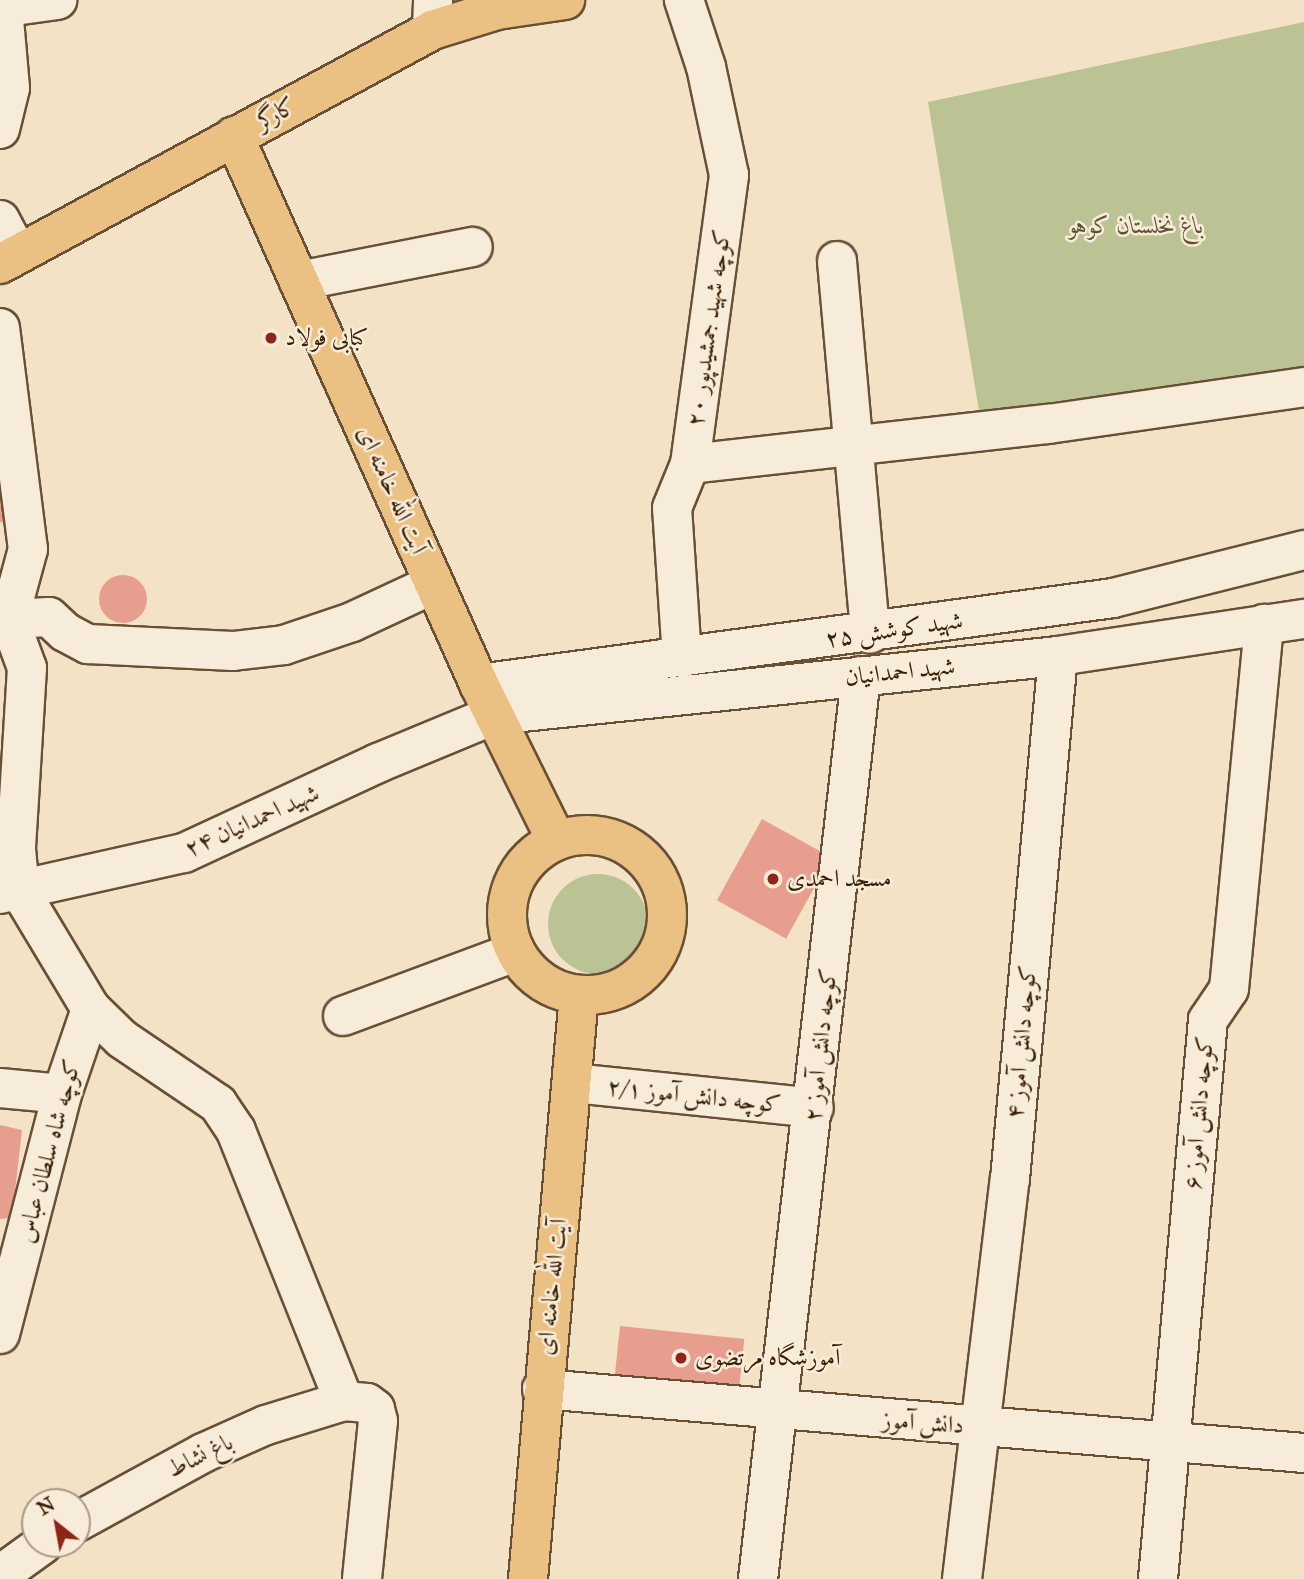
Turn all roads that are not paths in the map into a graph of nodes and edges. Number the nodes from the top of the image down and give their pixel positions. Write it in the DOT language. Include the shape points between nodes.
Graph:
graph roads {
  1 [pos="57,0"];
  2 [pos="565,0"];
  3 [pos="684,0"];
  4 [pos="2,8"];
  5 [pos="432,8"];
  6 [pos="0,129"];
  7 [pos="234,136"];
  8 [pos="0,220"];
  9 [pos="472,247"];
  10 [pos="9,259"];
  11 [pos="837,261"];
  12 [pos="299,281"];
  13 [pos="0,328"];
  14 [pos="1304,387"];
  15 [pos="852,444"];
  16 [pos="690,464"];
  17 [pos="1304,550"];
  18 [pos="434,584"];
  19 [pos="5,616"];
  20 [pos="1304,619"];
  21 [pos="1264,624"];
  22 [pos="870,634"];
  23 [pos="1058,656"];
  24 [pos="682,659"];
  25 [pos="862,676"];
  26 [pos="486,699"];
  27 [pos="556,840"];
  28 [pos="8,851"];
  29 [pos="10,892"];
  30 [pos="515,952"];
  31 [pos="579,995"];
  32 [pos="91,1009"];
  33 [pos="343,1016"];
  34 [pos="574,1083"];
  35 [pos="0,1087"];
  36 [pos="62,1094"];
  37 [pos="814,1108"];
  38 [pos="12,1235"];
  39 [pos="0,1334"];
  40 [pos="542,1389"];
  41 [pos="337,1403"];
  42 [pos="776,1412"];
  43 [pos="978,1428"];
  44 [pos="1169,1440"];
  45 [pos="1304,1453"];
  46 [pos="91,1514"];
  47 [pos="24,1558"];
  48 [pos="0,1575"];
  49 [pos="362,1579"];
  50 [pos="528,1579"];
  51 [pos="758,1579"];
  52 [pos="962,1579"];
  53 [pos="1158,1579"];
  1 -- 4 [label="street"];
  2 -- 5 [label="main road, کارگر" via="497,10"];
  3 -- 16 [label="street, کوچه شهید جمشیدپور ۲۰" via="706,67 729,175"];
  4 -- 6 [label="street" via="10,88"];
  5 -- 7 [label="main road, کارگر"];
  7 -- 10 [label="main road, کارگر"];
  7 -- 12 [label="main road, آیت الله خامنه ای"];
  8 -- 10 [label="street"];
  9 -- 12 [label="street"];
  11 -- 15 [label="street"];
  12 -- 18 [label="main road, آیت الله خامنه ای"];
  13 -- 19 [label="street" via="27,549"];
  14 -- 15 [label="street" via="1048,424"];
  15 -- 16 [label="street"];
  15 -- 22 [label="street"];
  16 -- 24 [label="street, کوچه شهید جمشیدپور ۲۰" via="673,508"];
  17 -- 22 [label="street, شهید کوشش ۲۵" via="1113,598"];
  18 -- 19 [label="street" via="352,622 284,645 233,651 88,643 65,632 50,617"];
  18 -- 26 [label="main road, آیت الله خامنه ای"];
  19 -- 28 [label="street" via="27,668"];
  20 -- 21 [label="street, شهید احمدانیان"];
  21 -- 23 [label="street, شهید احمدانیان"];
  21 -- 44 [label="street, کوچه دانش آموز ۶" via="1228,989 1208,1020"];
  22 -- 24 [label="street, شهید کوشش ۲۵"];
  23 -- 25 [label="street, شهید احمدانیان"];
  23 -- 43 [label="street, کوچه دانش آموز ۴" via="1010,1179"];
  24 -- 26 [label="street, شهید کوشش ۲۵"];
  25 -- 26 [label="street, شهید احمدانیان"];
  25 -- 37 [label="street, کوچه دانش آموز ۲"];
  26 -- 27 [label="main road, آیت الله خامنه ای"];
  26 -- 29 [label="street, شهید احمدانیان ۲۴" via="378,762 184,853"];
  27 -- 30 [label="main road" via="533,854 512,887 507,927"];
  27 -- 31 [label="main road" via="582,834 608,836 633,847 652,866 665,890 668,916 663,942 650,965 630,983 606,993"];
  28 -- 29 [label="street"];
  29 -- 32 [label="street"];
  30 -- 31 [label="main road" via="542,981"];
  30 -- 33 [label="street"];
  31 -- 34 [label="main road, آیت الله خامنه ای"];
  32 -- 36 [label="street, کوچه شاه سلطان عباس"];
  32 -- 41 [label="street" via="122,1039 218,1104 236,1131"];
  34 -- 37 [label="street, کوچه دانش آموز ۲/۱"];
  34 -- 40 [label="main road, آیت الله خامنه ای"];
  35 -- 36 [label="street"];
  36 -- 38 [label="street, کوچه شاه سلطان عباس"];
  37 -- 42 [label="street, کوچه دانش آموز ۲"];
  38 -- 39 [label="street, کوچه شاه سلطان عباس"];
  40 -- 42 [label="street, دانش آموز"];
  40 -- 50 [label="main road, آیت الله خامنه ای"];
  41 -- 46 [label="street, باغ نشاط" via="266,1424"];
  41 -- 49 [label="street" via="367,1403 375,1409 378,1421"];
  42 -- 43 [label="street, دانش آموز"];
  42 -- 51 [label="street, کوچه دانش آموز ۲"];
  43 -- 44 [label="street, دانش آموز"];
  43 -- 52 [label="street, کوچه دانش آموز ۴"];
  44 -- 45 [label="street, دانش آموز"];
  44 -- 53 [label="street, کوچه دانش آموز ۶"];
  47 -- 48 [label="street"];
}
